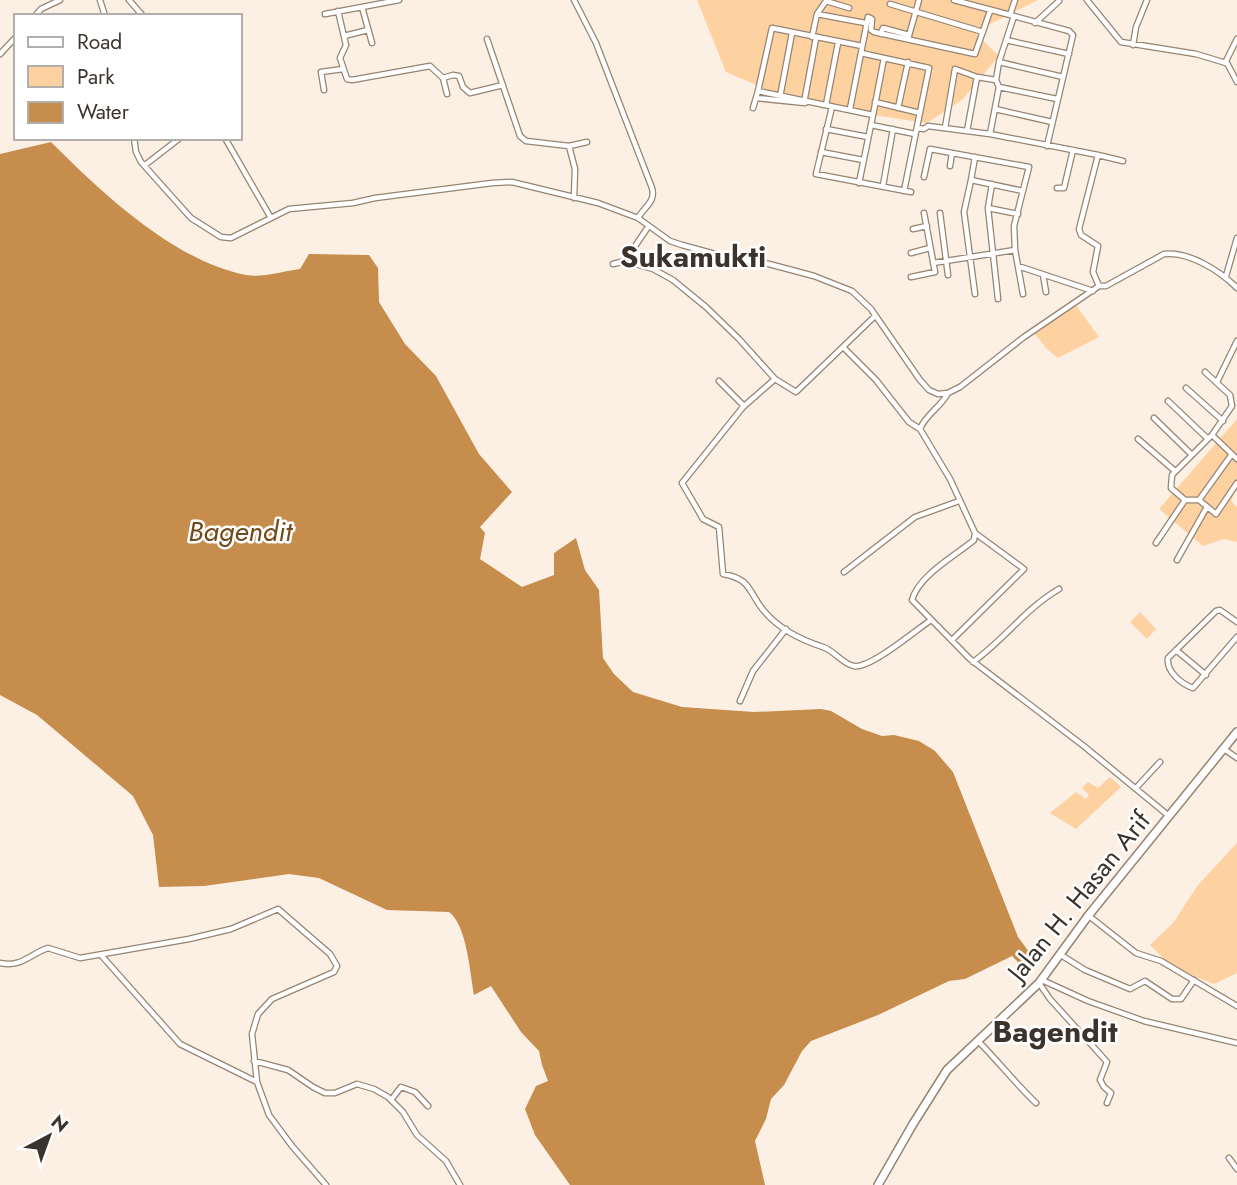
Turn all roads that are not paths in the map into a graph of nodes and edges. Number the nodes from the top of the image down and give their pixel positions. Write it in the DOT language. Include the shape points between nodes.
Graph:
graph roads {
  1 [pos="60,0"];
  2 [pos="129,0"];
  3 [pos="399,0"];
  4 [pos="574,0"];
  5 [pos="919,0"];
  6 [pos="954,0"];
  7 [pos="1015,0"];
  8 [pos="1087,0"];
  9 [pos="1147,0"];
  10 [pos="1059,1"];
  11 [pos="891,4"];
  12 [pos="362,7"];
  13 [pos="849,8"];
  14 [pos="915,11"];
  15 [pos="990,11"];
  16 [pos="338,12"];
  17 [pos="37,14"];
  18 [pos="141,14"];
  19 [pos="325,14"];
  20 [pos="817,14"];
  21 [pos="1012,16"];
  22 [pos="865,23"];
  23 [pos="1035,23"];
  24 [pos="368,30"];
  25 [pos="983,32"];
  26 [pos="792,33"];
  27 [pos="344,36"];
  28 [pos="814,37"];
  29 [pos="908,37"];
  30 [pos="1237,38"];
  31 [pos="14,39"];
  32 [pos="488,39"];
  33 [pos="1006,40"];
  34 [pos="372,43"];
  35 [pos="838,43"];
  36 [pos="1133,45"];
  37 [pos="862,46"];
  38 [pos="860,53"];
  39 [pos="0,54"];
  40 [pos="1069,54"];
  41 [pos="884,58"];
  42 [pos="908,62"];
  43 [pos="999,62"];
  44 [pos="1226,63"];
  45 [pos="343,69"];
  46 [pos="977,77"];
  47 [pos="1063,77"];
  48 [pos="443,78"];
  49 [pos="996,80"];
  50 [pos="1237,82"];
  51 [pos="503,85"];
  52 [pos="999,87"];
  53 [pos="324,90"];
  54 [pos="758,91"];
  55 [pos="447,94"];
  56 [pos="756,98"];
  57 [pos="780,98"];
  58 [pos="1057,99"];
  59 [pos="804,102"];
  60 [pos="875,102"];
  61 [pos="829,106"];
  62 [pos="753,108"];
  63 [pos="898,108"];
  64 [pos="850,109"];
  65 [pos="995,109"];
  66 [pos="920,113"];
  67 [pos="873,115"];
  68 [pos="1052,122"];
  69 [pos="871,125"];
  70 [pos="917,128"];
  71 [pos="945,128"];
  72 [pos="826,129"];
  73 [pos="893,129"];
  74 [pos="967,131"];
  75 [pos="990,134"];
  76 [pos="868,137"];
  77 [pos="134,140"];
  78 [pos="177,140"];
  79 [pos="226,140"];
  80 [pos="587,142"];
  81 [pos="569,146"];
  82 [pos="1047,146"];
  83 [pos="1073,150"];
  84 [pos="821,152"];
  85 [pos="953,153"];
  86 [pos="1098,155"];
  87 [pos="975,157"];
  88 [pos="863,159"];
  89 [pos="1123,160"];
  90 [pos="145,165"];
  91 [pos="950,166"];
  92 [pos="924,177"];
  93 [pos="971,180"];
  94 [pos="859,183"];
  95 [pos="992,184"];
  96 [pos="883,186"];
  97 [pos="1057,188"];
  98 [pos="904,191"];
  99 [pos="1023,191"];
  100 [pos="911,192"];
  101 [pos="574,198"];
  102 [pos="988,208"];
  103 [pos="924,213"];
  104 [pos="940,213"];
  105 [pos="1018,214"];
  106 [pos="271,218"];
  107 [pos="638,218"];
  108 [pos="926,226"];
  109 [pos="648,227"];
  110 [pos="913,229"];
  111 [pos="1237,238"];
  112 [pos="930,248"];
  113 [pos="1015,250"];
  114 [pos="911,253"];
  115 [pos="991,254"];
  116 [pos="970,257"];
  117 [pos="625,261"];
  118 [pos="947,261"];
  119 [pos="933,263"];
  120 [pos="613,264"];
  121 [pos="1018,265"];
  122 [pos="1043,274"];
  123 [pos="948,275"];
  124 [pos="1226,276"];
  125 [pos="911,277"];
  126 [pos="1098,286"];
  127 [pos="1237,288"];
  128 [pos="1046,292"];
  129 [pos="1093,292"];
  130 [pos="975,294"];
  131 [pos="1023,294"];
  132 [pos="998,299"];
  133 [pos="875,316"];
  134 [pos="1237,341"];
  135 [pos="843,347"];
  136 [pos="1205,372"];
  137 [pos="775,379"];
  138 [pos="719,381"];
  139 [pos="1217,382"];
  140 [pos="1186,387"];
  141 [pos="948,393"];
  142 [pos="1168,401"];
  143 [pos="744,406"];
  144 [pos="1154,418"];
  145 [pos="1223,421"];
  146 [pos="920,429"];
  147 [pos="1210,437"];
  148 [pos="1138,439"];
  149 [pos="1191,454"];
  150 [pos="1232,454"];
  151 [pos="1237,459"];
  152 [pos="1175,471"];
  153 [pos="1237,483"];
  154 [pos="1185,500"];
  155 [pos="1199,500"];
  156 [pos="959,501"];
  157 [pos="1207,507"];
  158 [pos="975,533"];
  159 [pos="1156,542"];
  160 [pos="1177,560"];
  161 [pos="844,572"];
  162 [pos="1059,589"];
  163 [pos="931,620"];
  164 [pos="1237,622"];
  165 [pos="786,629"];
  166 [pos="1237,637"];
  167 [pos="952,640"];
  168 [pos="1176,650"];
  169 [pos="973,662"];
  170 [pos="1206,674"];
  171 [pos="740,701"];
  172 [pos="1237,732"];
  173 [pos="1224,749"];
  174 [pos="1237,758"];
  175 [pos="1160,762"];
  176 [pos="1136,788"];
  177 [pos="1170,817"];
  178 [pos="1088,916"];
  179 [pos="100,954"];
  180 [pos="1060,954"];
  181 [pos="0,963"];
  182 [pos="1194,980"];
  183 [pos="1040,982"];
  184 [pos="1237,1006"];
  185 [pos="977,1040"];
  186 [pos="1237,1043"];
  187 [pos="254,1061"];
  188 [pos="257,1082"];
  189 [pos="391,1100"];
  190 [pos="1036,1102"];
  191 [pos="1107,1103"];
  192 [pos="428,1106"];
  193 [pos="1229,1158"];
  194 [pos="1237,1169"];
  195 [pos="326,1185"];
  196 [pos="460,1185"];
  197 [pos="878,1185"];
  1 -- 17 [label="street"];
  2 -- 18 [label="street"];
  3 -- 12 [label="street"];
  4 -- 107 [label="street" via="596,43 654,194"];
  5 -- 14 [label="street"];
  6 -- 15 [label="street"];
  7 -- 21 [label="street"];
  8 -- 36 [label="street" via="1118,40"];
  9 -- 36 [label="street"];
  10 -- 23 [label="street"];
  11 -- 14 [label="street"];
  12 -- 16 [label="street"];
  12 -- 24 [label="street"];
  13 -- 20 [label="street" via="827,1"];
  14 -- 25 [label="street"];
  14 -- 29 [label="street"];
  15 -- 21 [label="street"];
  15 -- 25 [label="street"];
  16 -- 19 [label="street"];
  16 -- 27 [label="street"];
  20 -- 22 [label="street"];
  20 -- 28 [label="street"];
  21 -- 23 [label="street"];
  21 -- 33 [label="street"];
  22 -- 29 [label="street" via="871,17 872,31 881,34 883,28"];
  22 -- 37 [label="street"];
  23 -- 40 [label="street" via="1071,32"];
  24 -- 27 [label="street"];
  24 -- 34 [label="street"];
  25 -- 29 [label="street" via="975,54"];
  26 -- 28 [label="street"];
  26 -- 54 [label="street" via="770,30"];
  26 -- 57 [label="street"];
  27 -- 45 [label="street"];
  28 -- 35 [label="street"];
  28 -- 59 [label="street"];
  30 -- 44 [label="street"];
  31 -- 39 [label="street"];
  32 -- 51 [label="street"];
  33 -- 40 [label="street"];
  33 -- 43 [label="street"];
  35 -- 37 [label="street"];
  35 -- 61 [label="street"];
  36 -- 44 [label="street" via="1188,52"];
  37 -- 38 [label="street"];
  38 -- 41 [label="street"];
  38 -- 64 [label="street"];
  40 -- 47 [label="street"];
  41 -- 42 [label="street"];
  41 -- 60 [label="street"];
  42 -- 63 [label="street"];
  42 -- 66 [label="street" via="929,68"];
  43 -- 47 [label="street"];
  43 -- 49 [label="street"];
  44 -- 50 [label="street"];
  45 -- 48 [label="street" via="346,79 352,80 429,66"];
  45 -- 53 [label="street" via="321,72"];
  46 -- 49 [label="street"];
  46 -- 71 [label="street" via="955,69"];
  46 -- 74 [label="street"];
  47 -- 58 [label="street"];
  48 -- 51 [label="street" via="459,76 470,93"];
  48 -- 55 [label="street"];
  49 -- 52 [label="street"];
  51 -- 81 [label="street" via="522,139"];
  52 -- 58 [label="street"];
  52 -- 65 [label="street"];
  54 -- 56 [label="street"];
  54 -- 57 [label="street"];
  56 -- 57 [label="street"];
  56 -- 62 [label="street"];
  57 -- 59 [label="street"];
  58 -- 68 [label="street"];
  59 -- 61 [label="street"];
  60 -- 63 [label="street"];
  60 -- 67 [label="street"];
  61 -- 64 [label="street"];
  61 -- 72 [label="street"];
  63 -- 66 [label="street"];
  64 -- 67 [label="street"];
  65 -- 68 [label="street"];
  65 -- 75 [label="street"];
  66 -- 70 [label="street"];
  67 -- 69 [label="street"];
  68 -- 82 [label="street"];
  69 -- 73 [label="street"];
  69 -- 76 [label="street"];
  70 -- 71 [label="street"];
  70 -- 73 [label="street"];
  70 -- 98 [label="street"];
  71 -- 74 [label="street"];
  72 -- 76 [label="street"];
  72 -- 84 [label="street"];
  73 -- 96 [label="street"];
  74 -- 75 [label="street"];
  75 -- 82 [label="street"];
  76 -- 88 [label="street"];
  77 -- 90 [label="street"];
  78 -- 90 [label="street"];
  79 -- 106 [label="street"];
  80 -- 81 [label="street"];
  81 -- 101 [label="street" via="575,169"];
  82 -- 83 [label="street"];
  83 -- 86 [label="street"];
  83 -- 97 [label="street" via="1065,188"];
  84 -- 88 [label="street"];
  84 -- 94 [label="street" via="816,174"];
  85 -- 87 [label="street"];
  85 -- 91 [label="street"];
  85 -- 92 [label="street" via="930,149"];
  86 -- 89 [label="street"];
  86 -- 126 [label="street" via="1079,229 1098,246 1093,272"];
  87 -- 93 [label="street"];
  87 -- 99 [label="street" via="1029,167"];
  88 -- 94 [label="street"];
  90 -- 106 [label="street" via="191,218 221,237 231,238"];
  93 -- 95 [label="street"];
  93 -- 116 [label="street" via="964,212"];
  94 -- 96 [label="street"];
  95 -- 99 [label="street"];
  95 -- 102 [label="street"];
  96 -- 98 [label="street"];
  98 -- 100 [label="street"];
  99 -- 105 [label="street"];
  101 -- 106 [label="street" via="512,183 492,183 312,205"];
  101 -- 107 [label="street"];
  102 -- 105 [label="street"];
  102 -- 115 [label="street"];
  103 -- 108 [label="street"];
  104 -- 118 [label="street"];
  105 -- 113 [label="street"];
  107 -- 109 [label="street"];
  108 -- 110 [label="street"];
  108 -- 112 [label="street"];
  109 -- 117 [label="street"];
  109 -- 133 [label="street" via="682,245 837,284 863,300"];
  111 -- 124 [label="street"];
  112 -- 114 [label="street"];
  112 -- 119 [label="street"];
  113 -- 115 [label="street"];
  113 -- 121 [label="street"];
  115 -- 116 [label="street"];
  115 -- 132 [label="street"];
  116 -- 118 [label="street"];
  116 -- 130 [label="street"];
  117 -- 120 [label="street"];
  117 -- 137 [label="street" via="673,280 731,331"];
  118 -- 119 [label="street"];
  118 -- 123 [label="street"];
  119 -- 125 [label="street" via="935,272"];
  121 -- 122 [label="street"];
  121 -- 131 [label="street"];
  122 -- 128 [label="street"];
  122 -- 129 [label="street"];
  124 -- 126 [label="street" via="1172,253"];
  124 -- 127 [label="street"];
  126 -- 129 [label="street"];
  129 -- 141 [label="street"];
  133 -- 135 [label="street"];
  133 -- 141 [label="street" via="929,390"];
  134 -- 139 [label="street"];
  135 -- 137 [label="street" via="796,392"];
  135 -- 146 [label="street"];
  136 -- 139 [label="street"];
  137 -- 143 [label="street"];
  138 -- 143 [label="street"];
  139 -- 145 [label="street" via="1232,400"];
  140 -- 145 [label="street"];
  141 -- 146 [label="street"];
  142 -- 147 [label="street"];
  143 -- 165 [label="street" via="682,486 705,521 718,525 723,574 747,584 766,612"];
  144 -- 149 [label="street"];
  145 -- 147 [label="street"];
  146 -- 156 [label="street"];
  147 -- 149 [label="street"];
  147 -- 150 [label="street"];
  148 -- 152 [label="street"];
  149 -- 152 [label="street"];
  150 -- 151 [label="street"];
  150 -- 155 [label="street"];
  152 -- 154 [label="street" via="1171,488"];
  153 -- 157 [label="street" via="1216,514"];
  154 -- 155 [label="street"];
  154 -- 159 [label="street"];
  155 -- 157 [label="street"];
  156 -- 158 [label="street"];
  156 -- 161 [label="street" via="915,517"];
  157 -- 160 [label="street"];
  158 -- 163 [label="street" via="974,540 924,581 913,596"];
  158 -- 167 [label="street" via="1024,569"];
  162 -- 169 [label="street" via="1039,601"];
  163 -- 165 [label="street" via="862,666 851,665 833,651 805,642"];
  163 -- 167 [label="street"];
  164 -- 168 [label="street" via="1216,611"];
  165 -- 171 [label="street" via="753,671"];
  166 -- 170 [label="street"];
  167 -- 169 [label="street"];
  168 -- 170 [label="street"];
  168 -- 170 [label="street" via="1167,663 1185,685 1195,687"];
  169 -- 176 [label="street"];
  172 -- 173 [label="main road, Jalan H. Hasan Arif"];
  173 -- 174 [label="street"];
  173 -- 177 [label="main road, Jalan H. Hasan Arif"];
  175 -- 176 [label="street"];
  176 -- 177 [label="street"];
  177 -- 178 [label="main road, Jalan H. Hasan Arif"];
  178 -- 180 [label="main road, Jalan H. Hasan Arif"];
  178 -- 182 [label="street" via="1136,953"];
  179 -- 181 [label="street" via="73,957 48,948 22,963"];
  179 -- 187 [label="street" via="231,929 278,909 330,954 337,966 334,972 266,1004 252,1034"];
  179 -- 188 [label="street" via="180,1044"];
  180 -- 182 [label="street" via="1130,989 1144,980 1173,999 1181,999"];
  180 -- 183 [label="main road, Jalan H. Hasan Arif"];
  182 -- 184 [label="street"];
  183 -- 185 [label="main road, Jalan H. Hasan Arif"];
  183 -- 186 [label="street" via="1144,1021"];
  183 -- 191 [label="street" via="1107,1062 1100,1080 1111,1093"];
  185 -- 190 [label="street"];
  185 -- 197 [label="main road, Jalan H. Hasan Arif" via="947,1070"];
  187 -- 188 [label="street"];
  187 -- 189 [label="street" via="288,1070 326,1093 358,1084"];
  188 -- 195 [label="street" via="269,1115"];
  189 -- 192 [label="street" via="401,1087 415,1092"];
  189 -- 196 [label="street" via="417,1135 446,1161"];
  193 -- 194 [label="street"];
}
